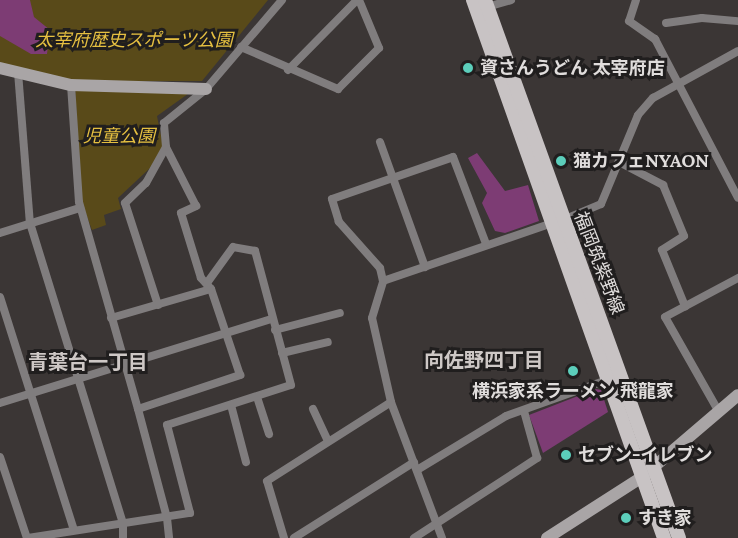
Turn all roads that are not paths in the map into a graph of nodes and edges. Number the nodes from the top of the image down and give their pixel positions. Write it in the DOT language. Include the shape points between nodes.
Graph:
graph roads {
  1 [pos="282,0"];
  2 [pos="358,0"];
  3 [pos="473,0"];
  4 [pos="511,0"];
  5 [pos="636,0"];
  6 [pos="486,4"];
  7 [pos="738,21"];
  8 [pos="666,23"];
  9 [pos="241,47"];
  10 [pos="738,51"];
  11 [pos="0,68"];
  12 [pos="288,70"];
  13 [pos="18,72"];
  14 [pos="681,84"];
  15 [pos="71,85"];
  16 [pos="206,88"];
  17 [pos="380,142"];
  18 [pos="166,147"];
  19 [pos="619,162"];
  20 [pos="393,175"];
  21 [pos="735,184"];
  22 [pos="738,198"];
  23 [pos="80,208"];
  24 [pos="558,221"];
  25 [pos="30,224"];
  26 [pos="0,233"];
  27 [pos="486,244"];
  28 [pos="425,267"];
  29 [pos="738,278"];
  30 [pos="383,281"];
  31 [pos="209,286"];
  32 [pos="0,297"];
  33 [pos="158,304"];
  34 [pos="685,306"];
  35 [pos="340,313"];
  36 [pos="111,318"];
  37 [pos="272,319"];
  38 [pos="275,330"];
  39 [pos="226,333"];
  40 [pos="328,342"];
  41 [pos="282,353"];
  42 [pos="125,364"];
  43 [pos="78,379"];
  44 [pos="607,380"];
  45 [pos="31,393"];
  46 [pos="738,395"];
  47 [pos="257,397"];
  48 [pos="391,402"];
  49 [pos="0,403"];
  50 [pos="231,405"];
  51 [pos="138,409"];
  52 [pos="313,409"];
  53 [pos="524,411"];
  54 [pos="719,412"];
  55 [pos="269,434"];
  56 [pos="328,441"];
  57 [pos="0,457"];
  58 [pos="246,462"];
  59 [pos="415,466"];
  60 [pos="654,466"];
  61 [pos="642,477"];
  62 [pos="167,518"];
  63 [pos="436,523"];
  64 [pos="123,524"];
  65 [pos="74,530"];
  66 [pos="27,538"];
  67 [pos="123,538"];
  68 [pos="169,538"];
  69 [pos="284,538"];
  70 [pos="294,538"];
  71 [pos="414,538"];
  72 [pos="442,538"];
  73 [pos="547,538"];
  74 [pos="664,538"];
  75 [pos="679,538"];
  1 -- 9 [label="street"];
  2 -- 12 [label="street"];
  2 -- 12 [label="street" via="379,48 338,89"];
  3 -- 24 [label="main road, 福岡筑紫野線"];
  4 -- 6 [label="street"];
  5 -- 14 [label="street" via="629,21 655,39"];
  6 -- 24 [label="main road, 福岡筑紫野線"];
  7 -- 8 [label="street" via="702,18"];
  9 -- 12 [label="street"];
  9 -- 16 [label="street"];
  10 -- 14 [label="street"];
  11 -- 13 [label="street"];
  13 -- 15 [label="street"];
  13 -- 25 [label="street"];
  14 -- 19 [label="street" via="653,99 638,115"];
  14 -- 21 [label="street"];
  15 -- 16 [label="street"];
  15 -- 23 [label="street"];
  16 -- 18 [label="street" via="166,120"];
  17 -- 20 [label="street"];
  18 -- 31 [label="street" via="196,206 181,213 201,278"];
  18 -- 33 [label="street" via="146,183 125,203"];
  19 -- 24 [label="street" via="601,204"];
  19 -- 34 [label="street" via="663,185 684,236 662,250"];
  20 -- 27 [label="street" via="453,157"];
  20 -- 28 [label="street"];
  20 -- 30 [label="street" via="332,199 339,222 380,268"];
  21 -- 22 [label="street"];
  23 -- 25 [label="street"];
  23 -- 36 [label="street"];
  24 -- 27 [label="street"];
  24 -- 44 [label="main road, 福岡筑紫野線"];
  24 -- 60 [label="main road, 福岡筑紫野線"];
  25 -- 26 [label="street"];
  25 -- 43 [label="street"];
  27 -- 28 [label="street"];
  28 -- 30 [label="street"];
  29 -- 34 [label="street"];
  30 -- 48 [label="street" via="372,318"];
  31 -- 33 [label="street"];
  31 -- 37 [label="street" via="233,247 255,251"];
  31 -- 39 [label="street"];
  32 -- 45 [label="street"];
  33 -- 36 [label="street"];
  34 -- 54 [label="street" via="665,317"];
  35 -- 38 [label="street"];
  36 -- 42 [label="street"];
  37 -- 38 [label="street"];
  37 -- 39 [label="street"];
  38 -- 41 [label="street"];
  39 -- 42 [label="street"];
  39 -- 51 [label="street" via="240,375"];
  40 -- 41 [label="street"];
  41 -- 47 [label="street" via="291,385"];
  42 -- 43 [label="street"];
  42 -- 51 [label="street"];
  43 -- 45 [label="street"];
  43 -- 64 [label="street"];
  44 -- 53 [label="street"];
  44 -- 61 [label="main road, 福岡筑紫野線"];
  45 -- 49 [label="street"];
  45 -- 65 [label="street"];
  46 -- 54 [label="street"];
  47 -- 50 [label="street"];
  47 -- 55 [label="street"];
  48 -- 56 [label="street"];
  48 -- 59 [label="street"];
  50 -- 58 [label="street"];
  50 -- 62 [label="street" via="167,425 190,513"];
  51 -- 62 [label="street"];
  52 -- 56 [label="street"];
  53 -- 59 [label="street" via="506,416"];
  53 -- 63 [label="street" via="537,458"];
  54 -- 60 [label="street"];
  56 -- 69 [label="street" via="267,481"];
  57 -- 66 [label="street"];
  59 -- 63 [label="street"];
  59 -- 70 [label="street"];
  60 -- 61 [label="street"];
  60 -- 75 [label="main road, 福岡筑紫野線"];
  61 -- 73 [label="street"];
  61 -- 74 [label="main road, 福岡筑紫野線"];
  62 -- 64 [label="street"];
  62 -- 68 [label="street"];
  63 -- 71 [label="street"];
  63 -- 72 [label="street"];
  64 -- 65 [label="street"];
  64 -- 67 [label="street"];
  65 -- 66 [label="street"];
}
